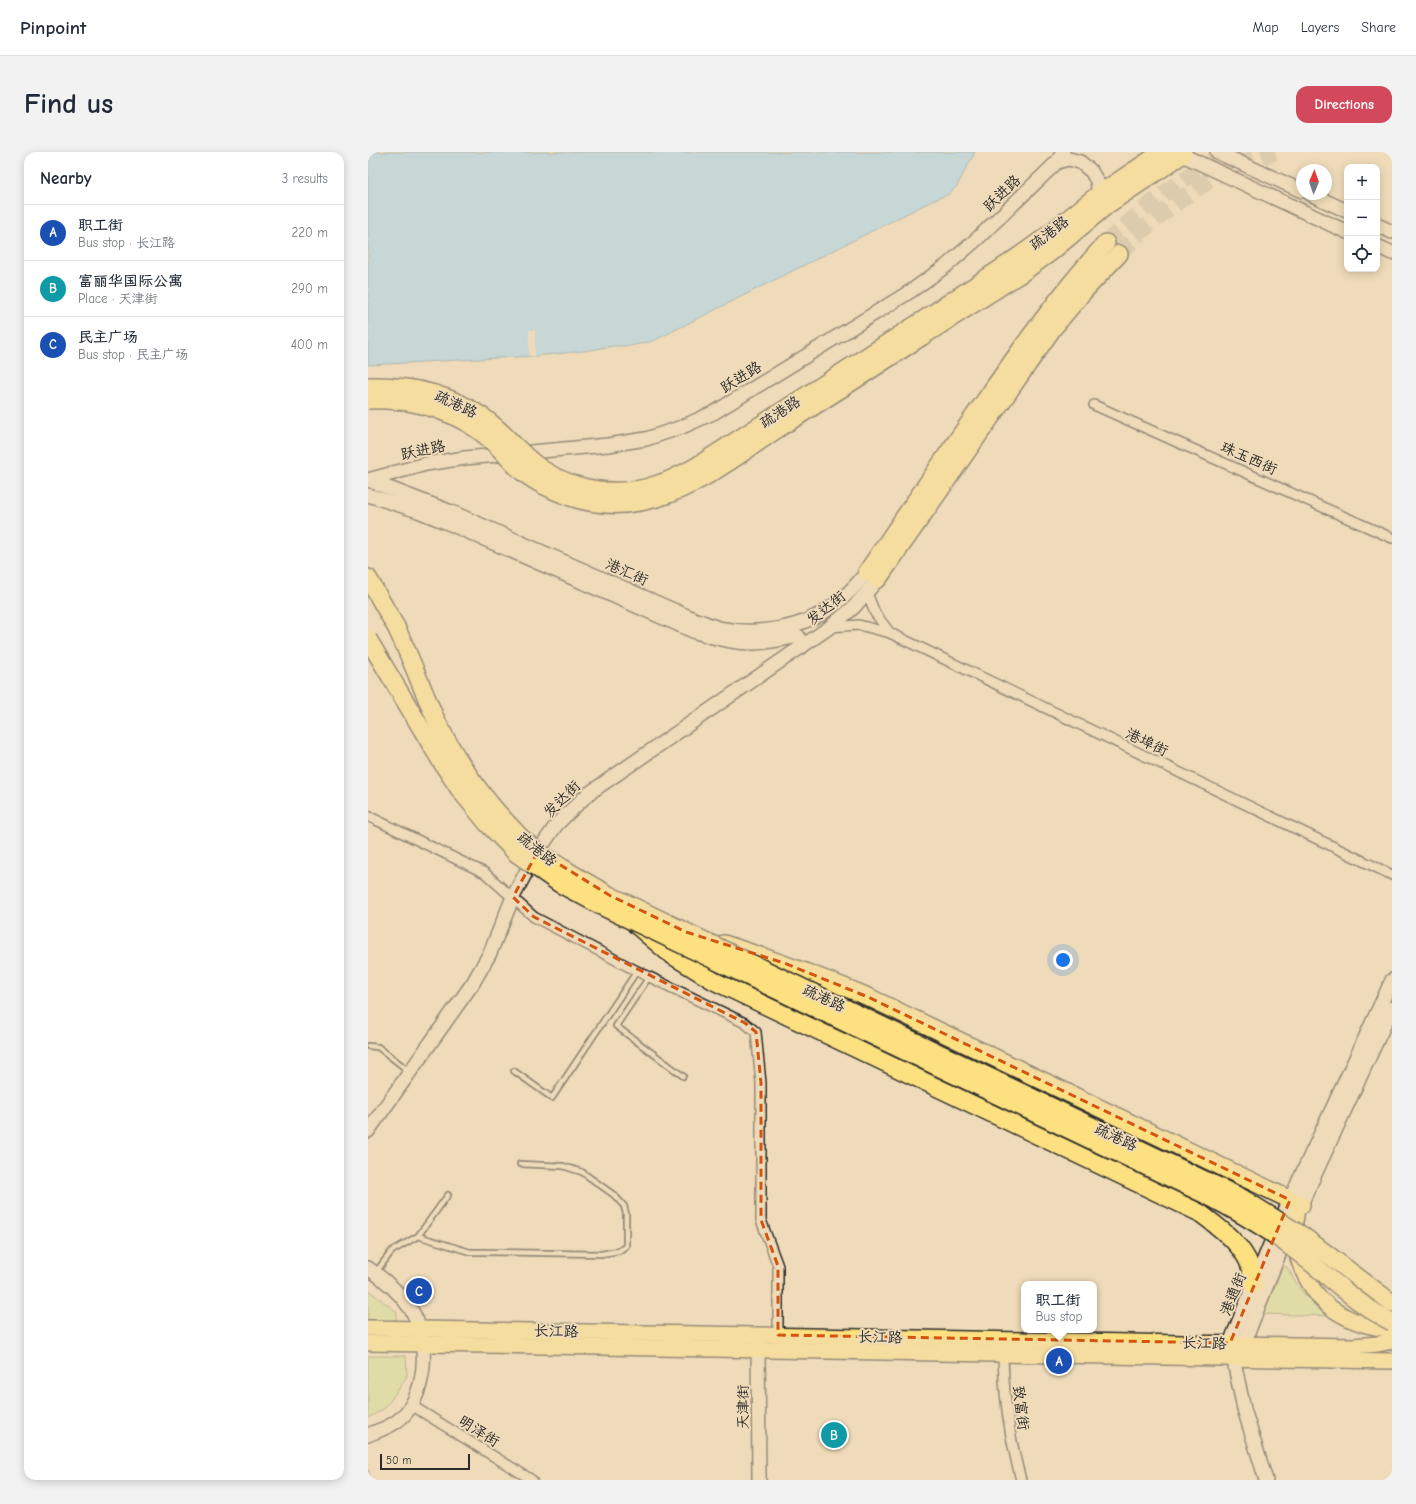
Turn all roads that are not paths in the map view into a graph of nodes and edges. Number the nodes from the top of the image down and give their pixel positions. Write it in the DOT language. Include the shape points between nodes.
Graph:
graph roads {
  1 [pos="1162,152"];
  2 [pos="1217,152"];
  3 [pos="1181,153"];
  4 [pos="1060,157"];
  5 [pos="1296,188"];
  6 [pos="1099,194"];
  7 [pos="1323,200"];
  8 [pos="1344,210"];
  9 [pos="1380,226"];
  10 [pos="1344,231"];
  11 [pos="1392,232"];
  12 [pos="1380,247"];
  13 [pos="1112,248"];
  14 [pos="1392,252"];
  15 [pos="917,332"];
  16 [pos="368,386"];
  17 [pos="368,400"];
  18 [pos="1094,405"];
  19 [pos="368,480"];
  20 [pos="368,495"];
  21 [pos="1392,538"];
  22 [pos="872,576"];
  23 [pos="368,578"];
  24 [pos="867,593"];
  25 [pos="830,627"];
  26 [pos="890,633"];
  27 [pos="798,635"];
  28 [pos="368,639"];
  29 [pos="368,816"];
  30 [pos="1392,875"];
  31 [pos="513,897"];
  32 [pos="629,920"];
  33 [pos="686,932"];
  34 [pos="637,971"];
  35 [pos="649,977"];
  36 [pos="1392,980"];
  37 [pos="1392,1008"];
  38 [pos="368,1046"];
  39 [pos="409,1071"];
  40 [pos="514,1071"];
  41 [pos="683,1076"];
  42 [pos="368,1131"];
  43 [pos="520,1164"];
  44 [pos="448,1195"];
  45 [pos="1296,1207"];
  46 [pos="418,1236"];
  47 [pos="372,1271"];
  48 [pos="1254,1285"];
  49 [pos="1392,1303"];
  50 [pos="1392,1322"];
  51 [pos="368,1328"];
  52 [pos="419,1329"];
  53 [pos="1392,1329"];
  54 [pos="758,1335"];
  55 [pos="778,1335"];
  56 [pos="1003,1339"];
  57 [pos="1392,1341"];
  58 [pos="368,1343"];
  59 [pos="1237,1343"];
  60 [pos="422,1344"];
  61 [pos="758,1350"];
  62 [pos="778,1351"];
  63 [pos="1003,1354"];
  64 [pos="1232,1358"];
  65 [pos="1392,1361"];
  66 [pos="411,1405"];
  67 [pos="368,1435"];
  68 [pos="532,1480"];
  69 [pos="759,1480"];
  70 [pos="1021,1480"];
  71 [pos="1266,1480"];
  1 -- 6 [label="highway, 疏港路"];
  2 -- 5 [label="street"];
  3 -- 10 [label="street"];
  3 -- 15 [label="highway, 疏港路" via="1107,205 1051,252 1020,274"];
  4 -- 6 [label="street" via="1080,162 1091,170 1097,181"];
  4 -- 19 [label="street, 跃进路" via="977,240 946,266 722,408 682,428 646,439 608,445 426,464"];
  6 -- 15 [label="highway, 疏港路" via="1043,239"];
  7 -- 8 [label="street"];
  9 -- 11 [label="street"];
  12 -- 14 [label="street"];
  13 -- 22 [label="highway" via="1088,287 1054,328"];
  15 -- 16 [label="highway, 疏港路, bridge" via="697,466 658,485 640,489 604,491 565,482 535,464 483,416 459,402 417,389"];
  15 -- 17 [label="highway, bridge" via="703,478 662,497 621,505 581,501 541,484 525,474 494,442 474,427 446,412 413,402"];
  18 -- 21 [label="street, 珠玉西街"];
  19 -- 27 [label="street, 港汇街" via="454,512 696,620 719,628 743,631 770,630"];
  20 -- 27 [label="street, 港汇街" via="448,523 693,631 720,639 751,643"];
  22 -- 24 [label="street, 发达街"];
  22 -- 27 [label="street, 港汇街" via="818,616"];
  23 -- 33 [label="highway, 疏港路, bridge" via="411,657 437,721 452,749 498,814 526,842 566,872"];
  24 -- 25 [label="street, 发达街"];
  24 -- 26 [label="street" via="875,613"];
  25 -- 26 [label="street, 港埠街" via="859,625"];
  25 -- 27 [label="street, 发达街"];
  26 -- 30 [label="street, 港埠街"];
  27 -- 31 [label="street, 发达街" via="588,794 557,824 534,857"];
  28 -- 32 [label="highway, 疏港路, bridge" via="439,758 487,824 516,853 560,884"];
  29 -- 31 [label="street" via="485,873"];
  31 -- 34 [label="street" via="534,917"];
  31 -- 39 [label="street, 发达街" via="490,953 473,983"];
  32 -- 48 [label="highway, bridge" via="670,954 714,981 1200,1213 1240,1248 1249,1265"];
  32 -- 50 [label="highway, 疏港路, bridge" via="1235,1210 1295,1250 1362,1303"];
  33 -- 45 [label="highway, bridge" via="784,963 868,997"];
  33 -- 49 [label="highway, 疏港路, bridge" via="1242,1198 1303,1236"];
  34 -- 35 [label="street"];
  34 -- 40 [label="lane" via="552,1098"];
  35 -- 41 [label="lane" via="616,1026"];
  35 -- 55 [label="street" via="745,1023 756,1032 760,1083 761,1220 778,1266"];
  36 -- 45 [label="street, 港通街"];
  37 -- 45 [label="street, 港通街"];
  38 -- 39 [label="lane" via="378,1047"];
  39 -- 42 [label="street, 发达街"];
  43 -- 46 [label="lane" via="563,1166 582,1172 614,1195 625,1210 626,1246 619,1251 601,1254 477,1252"];
  44 -- 46 [label="lane"];
  45 -- 48 [label="street, 港通街"];
  45 -- 53 [label="main road" via="1294,1234 1297,1255 1306,1277 1319,1296 1336,1312 1360,1323"];
  45 -- 59 [label="street, 港通街"];
  46 -- 47 [label="lane" via="392,1252"];
  47 -- 52 [label="street" via="398,1292 411,1309"];
  48 -- 59 [label="street, 港通街"];
  51 -- 52 [label="main road, 长江路"];
  52 -- 54 [label="main road, 长江路"];
  52 -- 60 [label="street"];
  54 -- 55 [label="main road, 长江路"];
  54 -- 61 [label="street, 天津街"];
  55 -- 56 [label="main road, 长江路"];
  55 -- 62 [label="street"];
  56 -- 59 [label="main road, 长江路"];
  56 -- 63 [label="street, 致富街"];
  57 -- 59 [label="main road, 长江路" via="1352,1346"];
  58 -- 60 [label="main road, 长江路"];
  59 -- 64 [label="street, 港通街"];
  60 -- 61 [label="main road, 长江路"];
  60 -- 66 [label="street" via="422,1380"];
  61 -- 62 [label="main road, 长江路"];
  61 -- 69 [label="street, 天津街"];
  62 -- 63 [label="main road, 长江路"];
  63 -- 64 [label="main road, 长江路"];
  63 -- 70 [label="street, 致富街" via="1006,1413"];
  64 -- 65 [label="main road, 长江路"];
  64 -- 71 [label="street, 港通街" via="1244,1409"];
  66 -- 67 [label="street" via="395,1422"];
  66 -- 68 [label="street, 明泽街"];
}
